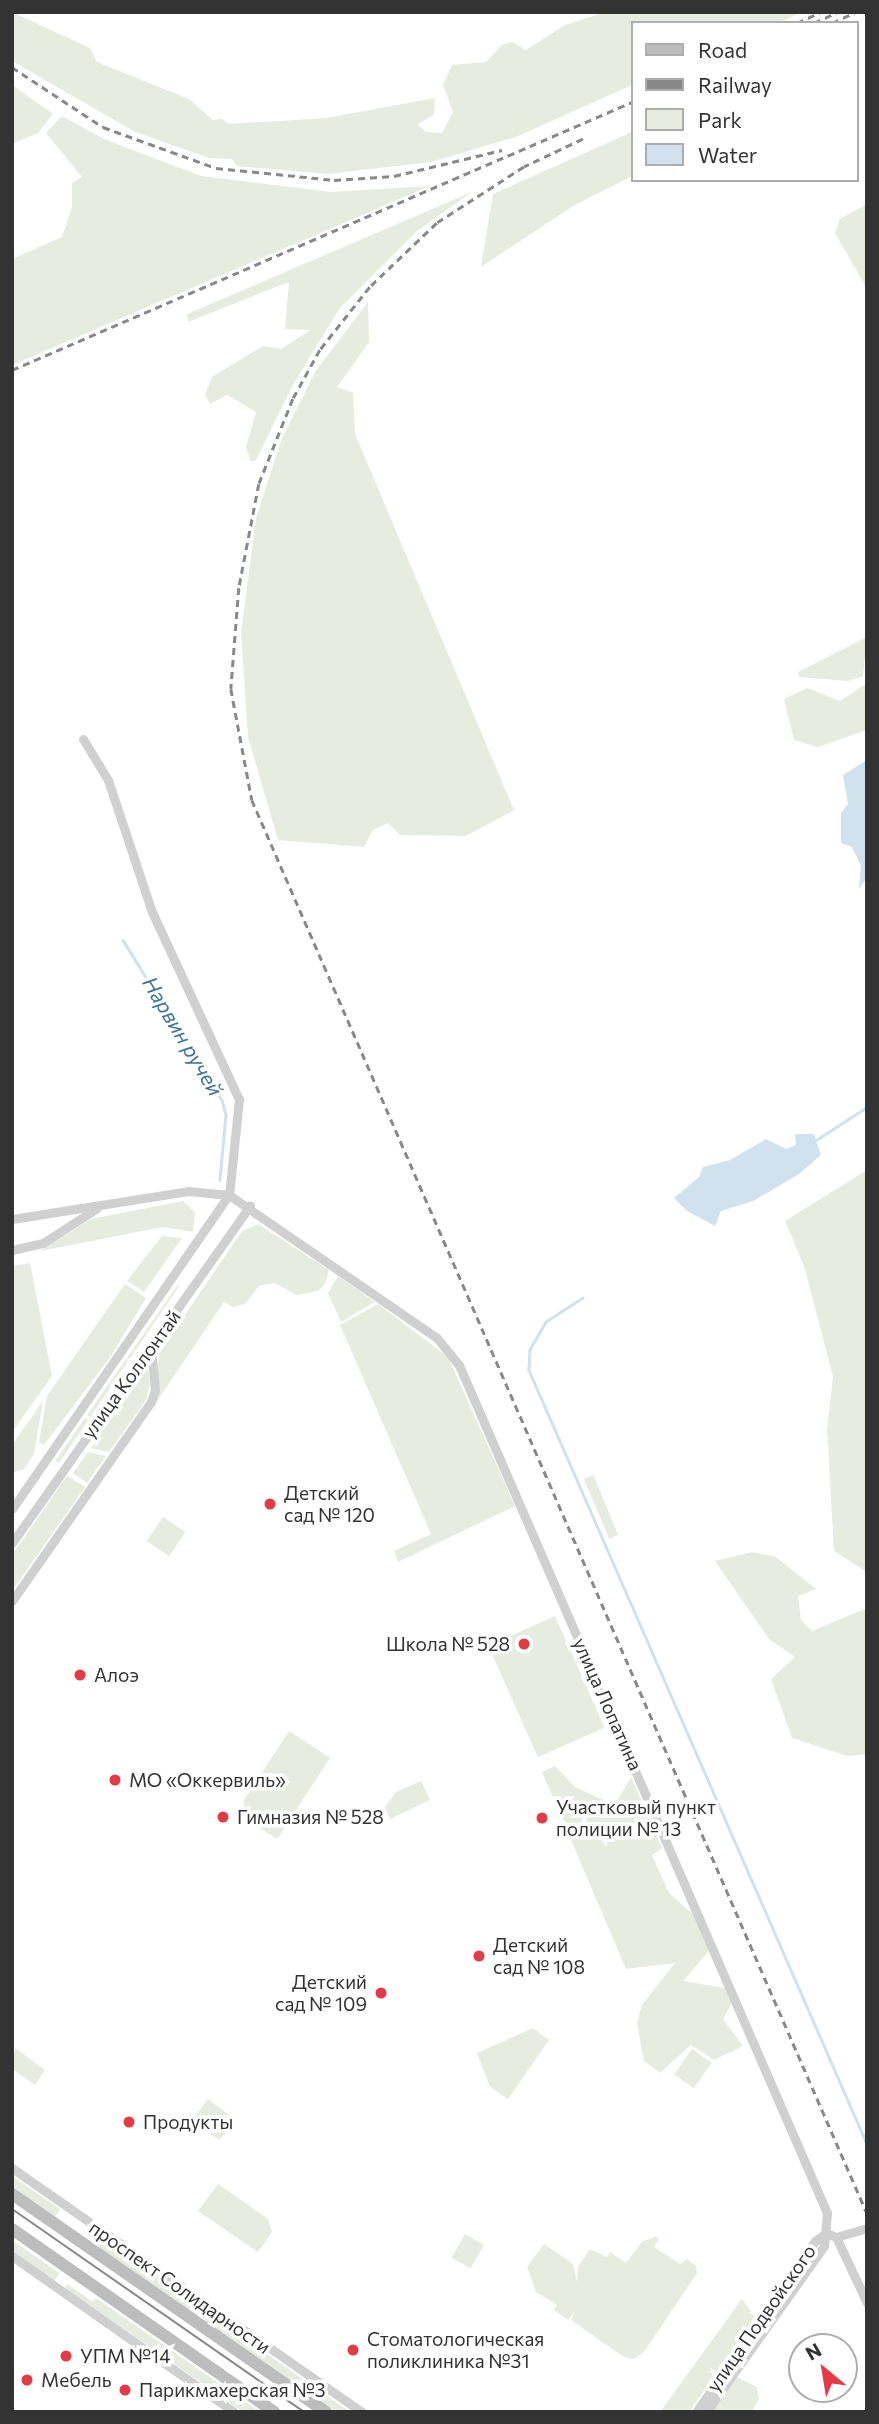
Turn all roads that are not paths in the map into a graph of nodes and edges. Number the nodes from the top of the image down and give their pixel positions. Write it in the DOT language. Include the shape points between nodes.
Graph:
graph roads {
  1 [pos="83,739"];
  2 [pos="229,1195"];
  3 [pos="102,1206"];
  4 [pos="250,1206"];
  5 [pos="67,1209"];
  6 [pos="12,1219"];
  7 [pos="70,1223"];
  8 [pos="12,1250"];
  9 [pos="151,1347"];
  10 [pos="12,1509"];
  11 [pos="12,1543"];
  12 [pos="12,1601"];
  13 [pos="12,2168"];
  14 [pos="12,2194"];
  15 [pos="867,2228"];
  16 [pos="12,2229"];
  17 [pos="826,2233"];
  18 [pos="836,2237"];
  19 [pos="12,2256"];
  20 [pos="867,2303"];
  21 [pos="234,2412"];
  22 [pos="274,2412"];
  23 [pos="326,2412"];
  24 [pos="362,2412"];
  25 [pos="695,2412"];
  26 [pos="706,2412"];
  1 -- 2 [label="street" via="108,780 152,912 239,1099"];
  2 -- 3 [label="street" via="188,1191"];
  2 -- 4 [label="street, улица Лопатина"];
  2 -- 10 [label="street, улица Коллонтай"];
  3 -- 5 [label="street"];
  3 -- 7 [label="street"];
  4 -- 9 [label="street, улица Коллонтай"];
  4 -- 17 [label="street, улица Лопатина" via="437,1338 459,1365 820,2192 827,2213"];
  5 -- 6 [label="street"];
  5 -- 7 [label="street"];
  7 -- 8 [label="street" via="43,1243"];
  9 -- 11 [label="street, улица Коллонтай"];
  9 -- 12 [label="street" via="155,1390 151,1402"];
  13 -- 24 [label="street"];
  14 -- 23 [label="main road, проспект Солидарности"];
  15 -- 18 [label="street"];
  16 -- 22 [label="main road"];
  17 -- 18 [label="street"];
  17 -- 25 [label="street, улица Подвойского" via="815,2241"];
  17 -- 26 [label="street, улица Подвойского" via="824,2246"];
  18 -- 20 [label="street"];
  19 -- 21 [label="street"];
}
